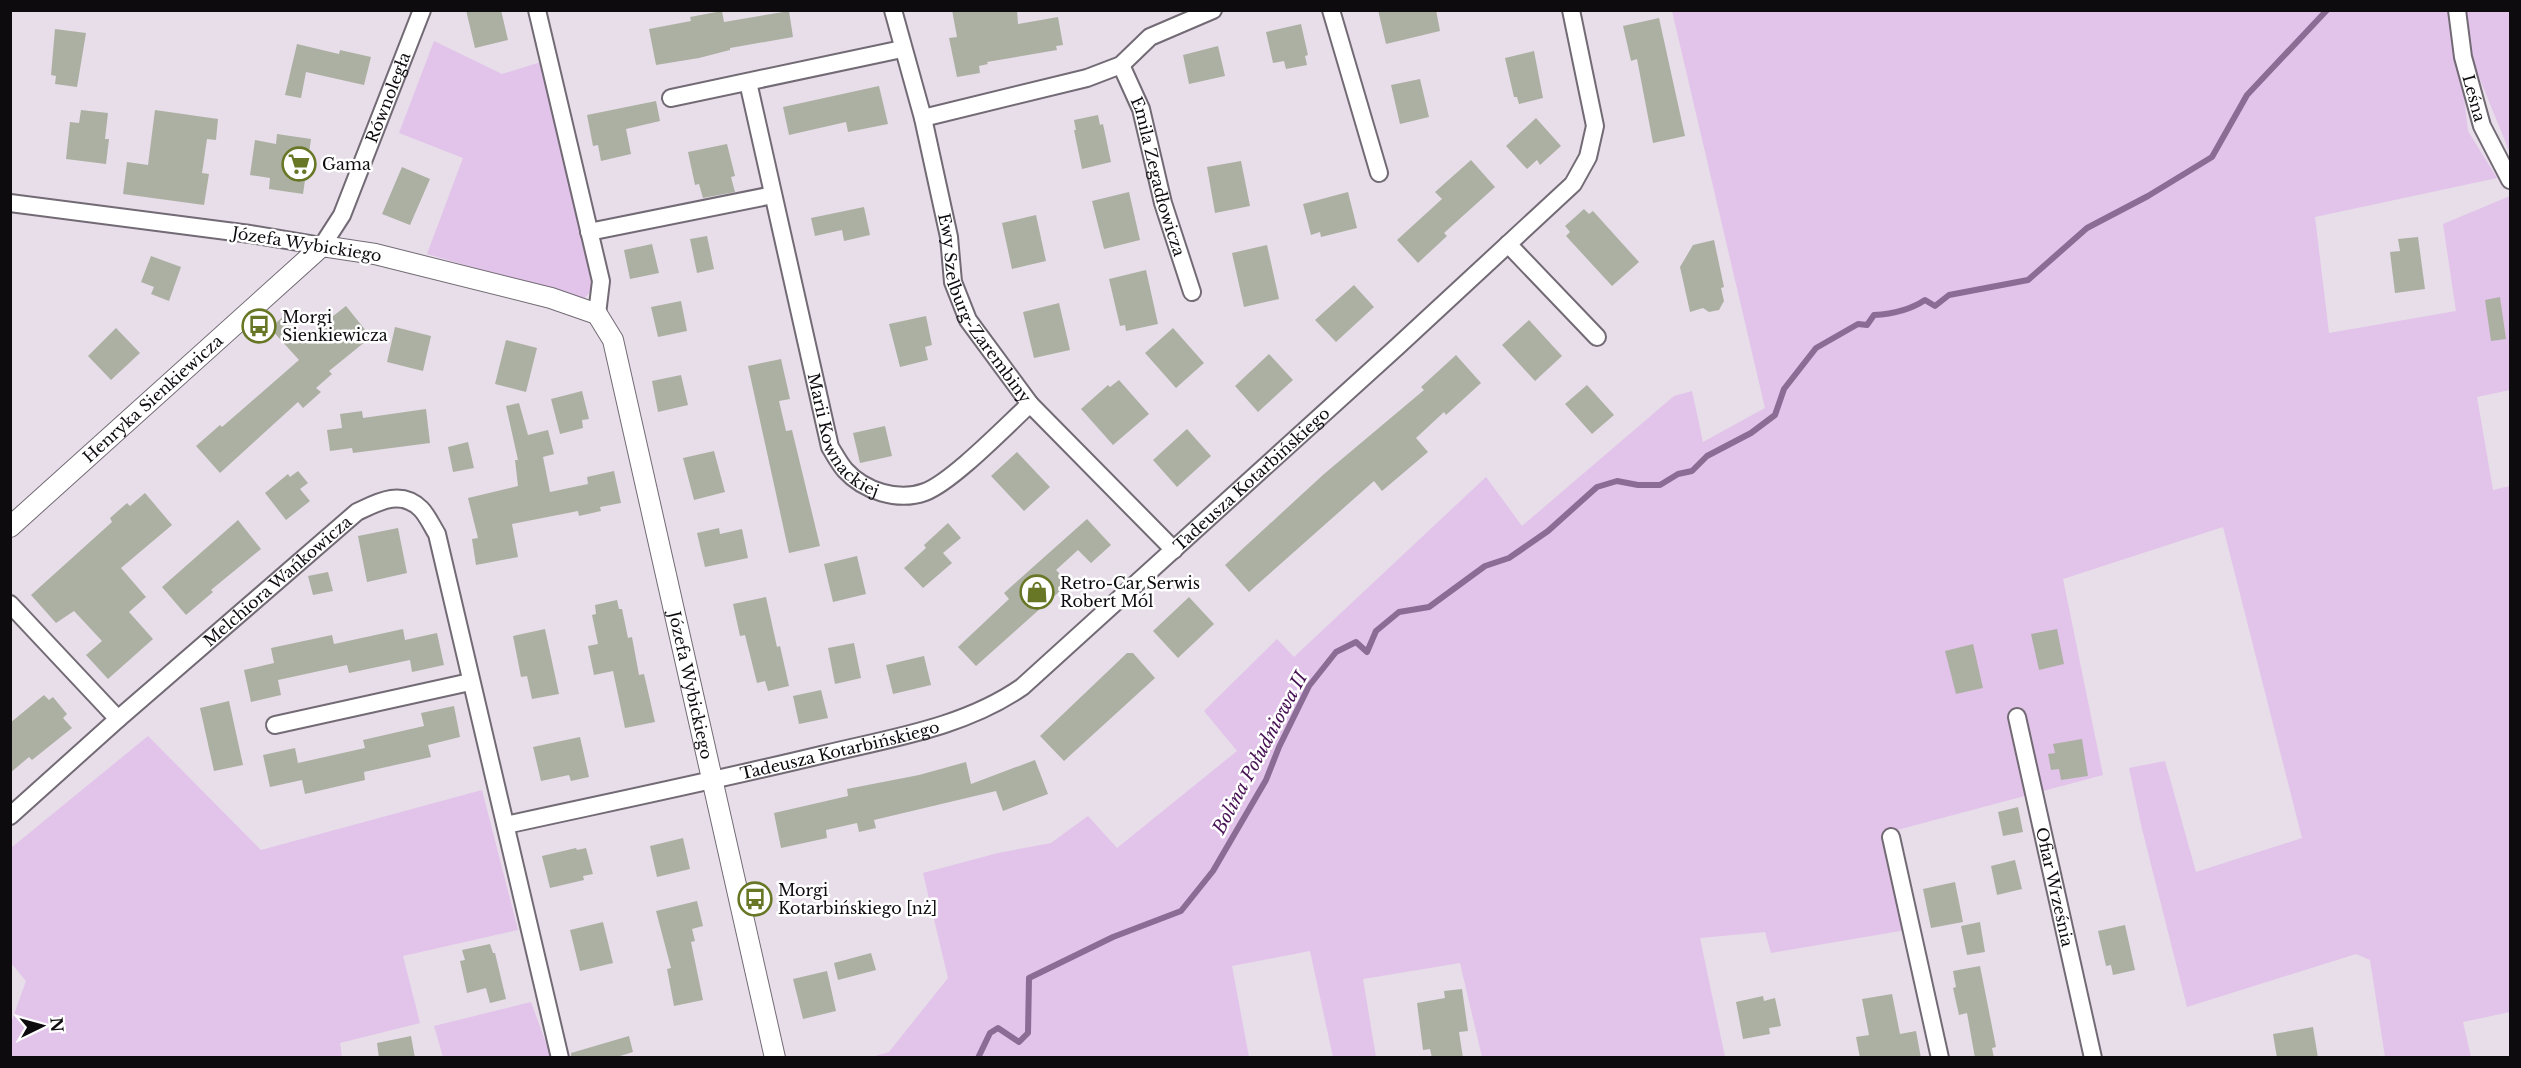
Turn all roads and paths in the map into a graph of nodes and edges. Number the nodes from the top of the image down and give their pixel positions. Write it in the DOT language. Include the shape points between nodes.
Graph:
graph roads {
  1 [pos="422,10"];
  2 [pos="537,10"];
  3 [pos="893,10"];
  4 [pos="1213,10"];
  5 [pos="1331,10"];
  6 [pos="1571,10"];
  7 [pos="2457,10"];
  8 [pos="902,49"];
  9 [pos="1121,65"];
  10 [pos="748,82"];
  11 [pos="671,98"];
  12 [pos="923,118"];
  13 [pos="1379,172"];
  14 [pos="2511,180"];
  15 [pos="773,195"];
  16 [pos="10,203"];
  17 [pos="589,232"];
  18 [pos="1508,244"];
  19 [pos="322,246"];
  20 [pos="1192,292"];
  21 [pos="597,314"];
  22 [pos="1597,337"];
  23 [pos="1030,404"];
  24 [pos="10,527"];
  25 [pos="1174,550"];
  26 [pos="10,604"];
  27 [pos="470,682"];
  28 [pos="2017,717"];
  29 [pos="118,719"];
  30 [pos="274,725"];
  31 [pos="712,780"];
  32 [pos="10,816"];
  33 [pos="506,825"];
  34 [pos="1892,837"];
  35 [pos="560,1058"];
  36 [pos="774,1058"];
  37 [pos="1940,1058"];
  38 [pos="2092,1058"];
  1 -- 19 [label="street, Równoległa" via="342,214"];
  2 -- 17 [label="street"];
  3 -- 8 [label="street, Ewy Szelburg-Zarembiny"];
  4 -- 9 [label="street" via="1150,38"];
  5 -- 13 [label="street"];
  6 -- 18 [label="street, Tadeusza Kotarbińskiego" via="1592,103 1593,141 1573,184"];
  7 -- 14 [label="street, Leśna" via="2463,57 2482,126"];
  8 -- 10 [label="street"];
  8 -- 12 [label="street, Ewy Szelburg-Zarembiny"];
  9 -- 12 [label="street" via="1087,78"];
  9 -- 20 [label="street, Emila Zegadłowicza" via="1141,109 1163,203"];
  10 -- 11 [label="street"];
  10 -- 15 [label="street, Marii Kownackiej"];
  12 -- 23 [label="street, Ewy Szelburg-Zarembiny" via="949,237 952,282 968,320"];
  15 -- 17 [label="street"];
  15 -- 23 [label="street, Marii Kownackiej" via="830,447 862,484 905,497 926,492"];
  16 -- 19 [label="street, Józefa Wybickiego"];
  17 -- 21 [label="street" via="601,281"];
  18 -- 22 [label="street"];
  18 -- 25 [label="street, Tadeusza Kotarbińskiego"];
  19 -- 21 [label="street, Józefa Wybickiego" via="375,254 551,298"];
  19 -- 24 [label="street, Henryka Sienkiewicza"];
  21 -- 31 [label="street, Józefa Wybickiego" via="613,340"];
  23 -- 25 [label="street, Ewy Szelburg-Zarembiny"];
  25 -- 31 [label="street, Tadeusza Kotarbińskiego" via="1022,687 988,708 929,729"];
  26 -- 29 [label="street"];
  27 -- 29 [label="street, Melchiora Wańkowicza" via="437,534 420,508 401,499 387,498 357,512"];
  27 -- 30 [label="street"];
  27 -- 33 [label="street, Melchiora Wańkowicza"];
  28 -- 38 [label="street, Ofiar Września"];
  29 -- 32 [label="street, Melchiora Wańkowicza"];
  31 -- 33 [label="street, Tadeusza Kotarbińskiego"];
  31 -- 36 [label="street, Józefa Wybickiego"];
  33 -- 35 [label="street, Melchiora Wańkowicza"];
  34 -- 37 [label="street"];
}
